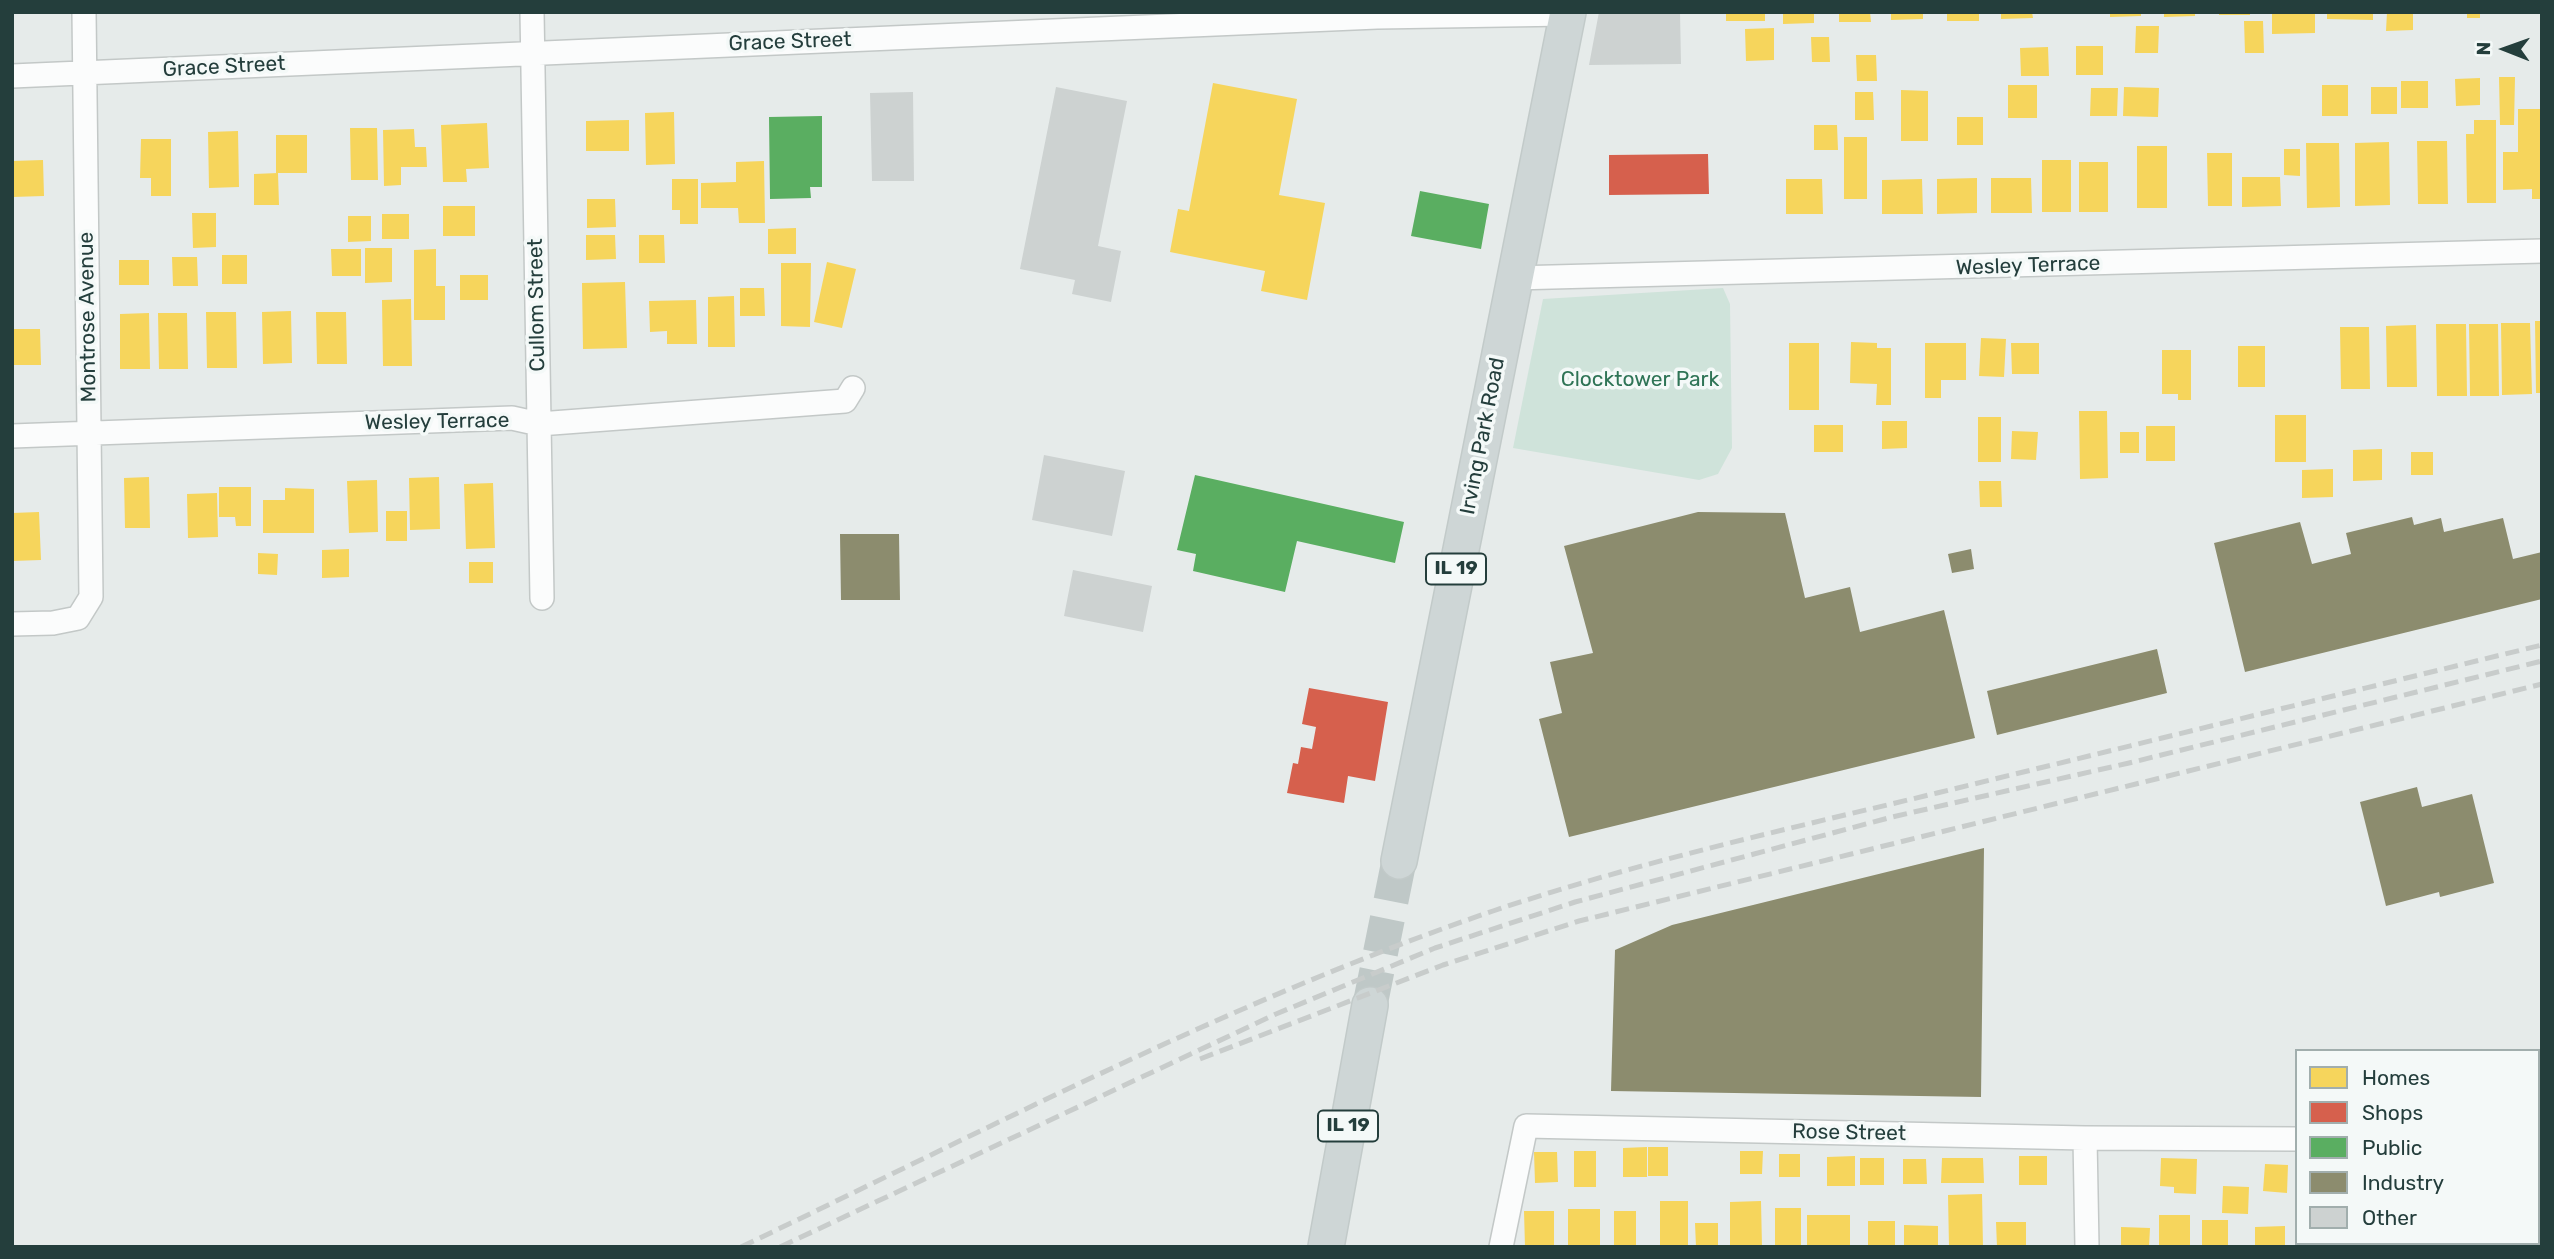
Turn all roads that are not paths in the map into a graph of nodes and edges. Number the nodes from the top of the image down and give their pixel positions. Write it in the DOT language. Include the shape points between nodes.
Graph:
graph roads {
  1 [pos="84,12"];
  2 [pos="532,12"];
  3 [pos="1568,13"];
  4 [pos="532,52"];
  5 [pos="85,74"];
  6 [pos="12,76"];
  7 [pos="2542,251"];
  8 [pos="1514,278"];
  9 [pos="853,388"];
  10 [pos="539,424"];
  11 [pos="89,433"];
  12 [pos="12,436"];
  13 [pos="542,598"];
  14 [pos="12,624"];
  15 [pos="1399,860"];
  16 [pos="1370,1006"];
  17 [pos="2085,1138"];
  18 [pos="2295,1139"];
  19 [pos="1326,1247"];
  20 [pos="1501,1247"];
  21 [pos="2087,1247"];
  1 -- 5 [label="street, Montrose Avenue"];
  2 -- 4 [label="street, Cullom Street"];
  3 -- 4 [label="street, Grace Street"];
  3 -- 8 [label="main road, Irving Park Road / IL 19"];
  4 -- 5 [label="street, Grace Street"];
  4 -- 10 [label="street, Cullom Street"];
  5 -- 6 [label="street, Grace Street"];
  5 -- 11 [label="street, Montrose Avenue"];
  7 -- 8 [label="street, Wesley Terrace"];
  8 -- 15 [label="main road, Irving Park Road / IL 19"];
  9 -- 10 [label="street, Wesley Terrace" via="845,401"];
  10 -- 11 [label="street, Wesley Terrace" via="512,418"];
  10 -- 13 [label="street, Cullom Street"];
  11 -- 12 [label="street, Wesley Terrace"];
  11 -- 14 [label="street, Montrose Avenue" via="90,597 78,618"];
  16 -- 19 [label="main road, IL 19"];
  17 -- 18 [label="street, Rose Street"];
  17 -- 20 [label="street, Rose Street" via="1526,1126"];
  17 -- 21 [label="street"];
}
